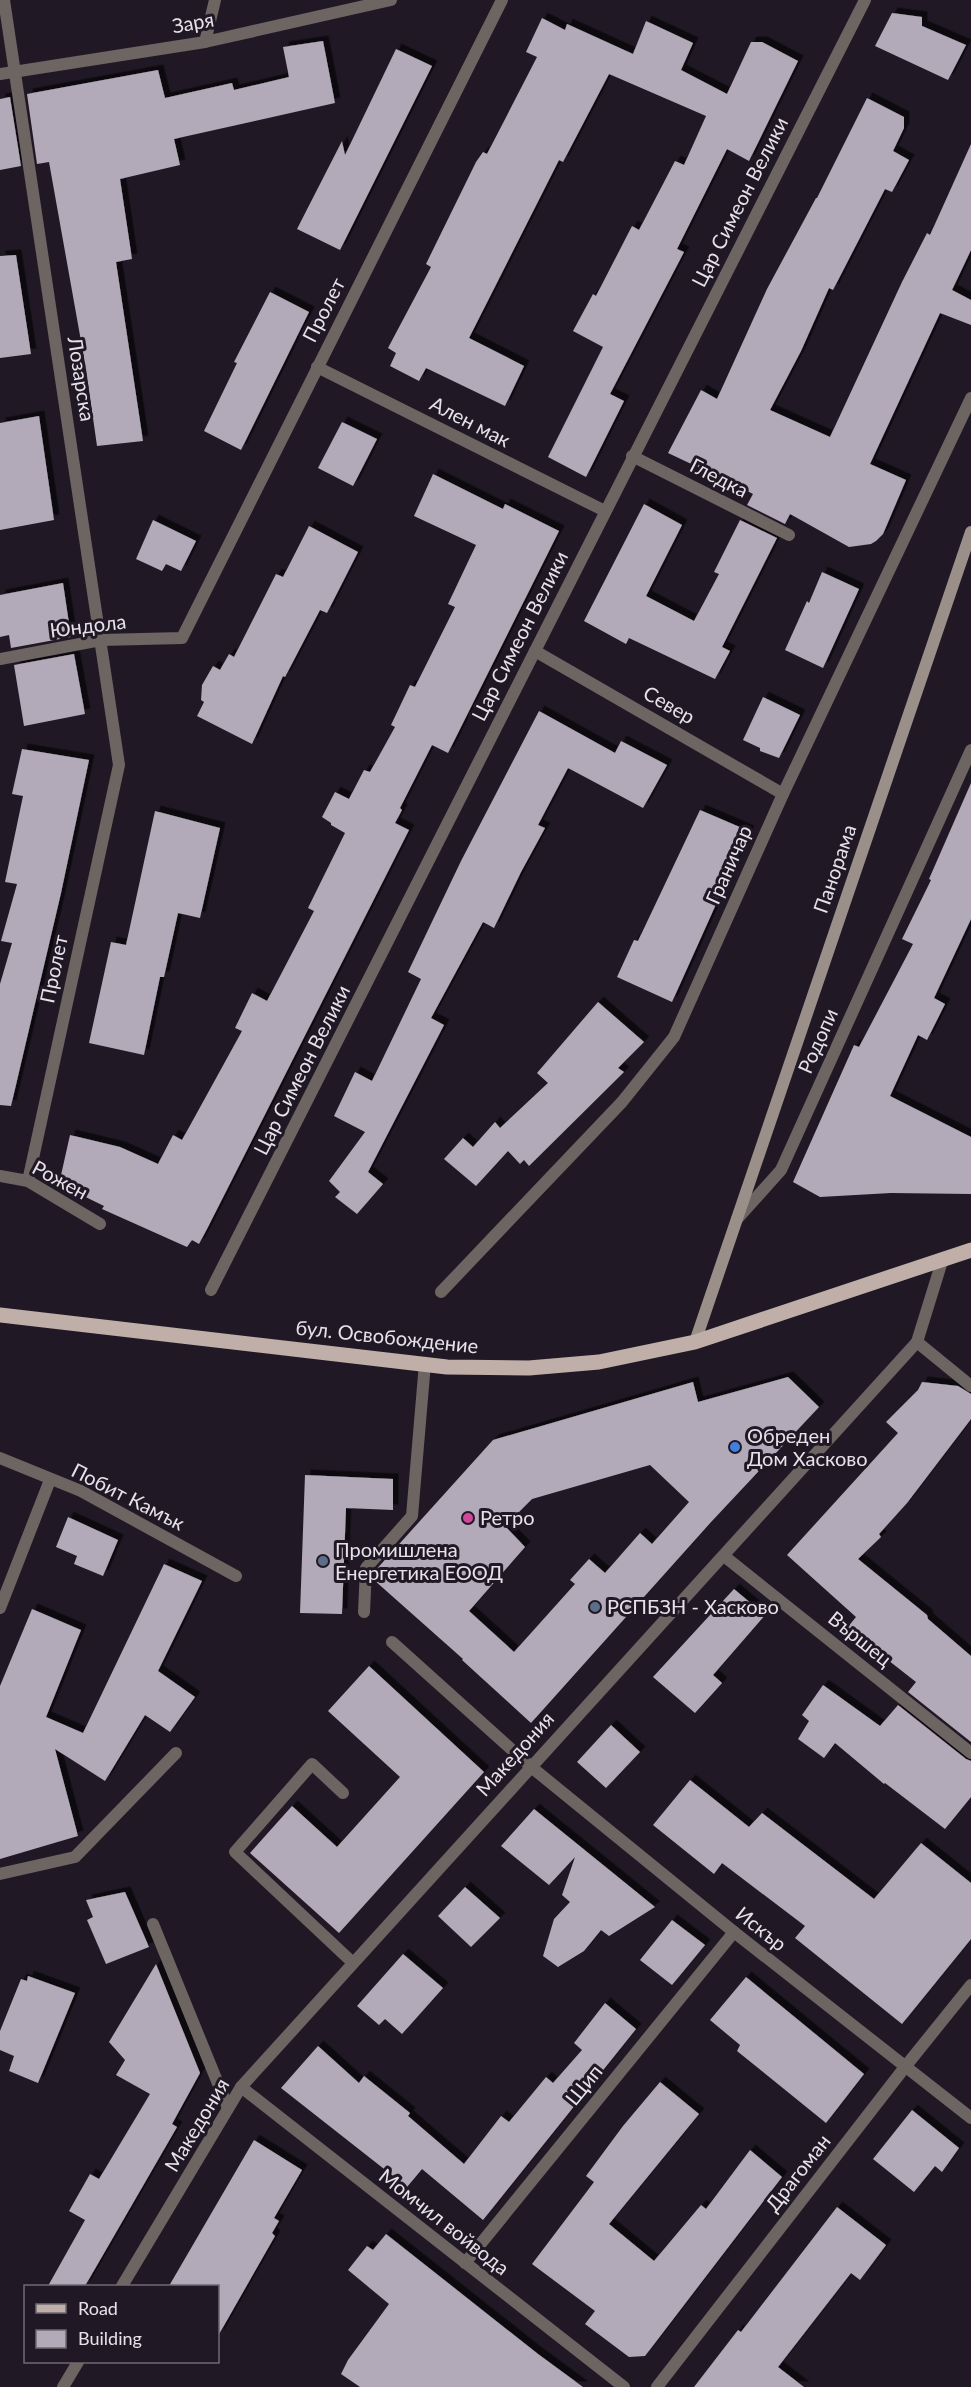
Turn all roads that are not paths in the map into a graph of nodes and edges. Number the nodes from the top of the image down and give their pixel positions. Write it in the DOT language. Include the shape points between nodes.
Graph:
graph roads {
  1 [pos="4,0"];
  2 [pos="214,0"];
  3 [pos="391,0"];
  4 [pos="502,0"];
  5 [pos="864,0"];
  6 [pos="206,42"];
  7 [pos="15,72"];
  8 [pos="0,74"];
  9 [pos="317,367"];
  10 [pos="971,398"];
  11 [pos="632,456"];
  12 [pos="604,511"];
  13 [pos="971,532"];
  14 [pos="789,535"];
  15 [pos="182,638"];
  16 [pos="101,640"];
  17 [pos="535,651"];
  18 [pos="0,659"];
  19 [pos="971,750"];
  20 [pos="119,765"];
  21 [pos="783,794"];
  22 [pos="0,1176"];
  23 [pos="28,1181"];
  24 [pos="737,1219"];
  25 [pos="100,1224"];
  26 [pos="971,1250"];
  27 [pos="943,1258"];
  28 [pos="211,1290"];
  29 [pos="441,1292"];
  30 [pos="0,1315"];
  31 [pos="695,1342"];
  32 [pos="917,1342"];
  33 [pos="424,1363"];
  34 [pos="971,1386"];
  35 [pos="0,1458"];
  36 [pos="50,1480"];
  37 [pos="724,1556"];
  38 [pos="236,1576"];
  39 [pos="0,1608"];
  40 [pos="364,1612"];
  41 [pos="392,1642"];
  42 [pos="176,1753"];
  43 [pos="971,1753"];
  44 [pos="530,1767"];
  45 [pos="343,1793"];
  46 [pos="0,1874"];
  47 [pos="153,1924"];
  48 [pos="734,1932"];
  49 [pos="352,1962"];
  50 [pos="971,1985"];
  51 [pos="905,2067"];
  52 [pos="241,2087"];
  53 [pos="228,2108"];
  54 [pos="971,2118"];
  55 [pos="465,2263"];
  56 [pos="123,2285"];
  57 [pos="77,2363"];
  58 [pos="63,2387"];
  59 [pos="624,2387"];
  60 [pos="657,2387"];
  1 -- 7 [label="street, Лозарска"];
  2 -- 6 [label="street"];
  3 -- 6 [label="street, Заря"];
  4 -- 9 [label="street, Пролет"];
  5 -- 11 [label="street, Цар Симеон Велики"];
  6 -- 7 [label="street, Заря"];
  7 -- 8 [label="street, Заря"];
  7 -- 16 [label="street, Лозарска"];
  9 -- 12 [label="street, Ален мак"];
  9 -- 15 [label="street, Пролет"];
  10 -- 21 [label="street, Граничар"];
  11 -- 12 [label="street, Цар Симеон Велики"];
  11 -- 14 [label="street, Гледка"];
  12 -- 17 [label="street, Цар Симеон Велики"];
  13 -- 24 [label="street, Панорама"];
  15 -- 16 [label="street, Юндола"];
  16 -- 18 [label="street, Юндола"];
  16 -- 20 [label="street, Лозарска"];
  17 -- 21 [label="street, Север"];
  17 -- 28 [label="street, Цар Симеон Велики"];
  19 -- 24 [label="street, Родопи" via="781,1170"];
  20 -- 23 [label="street, Пролет"];
  21 -- 29 [label="street, Граничар" via="674,1037 622,1102"];
  22 -- 23 [label="street, Рожен"];
  23 -- 25 [label="street, Рожен"];
  24 -- 31 [label="street, Родопи"];
  26 -- 27 [label="main road, бул. Освобождение"];
  27 -- 31 [label="main road, бул. Освобождение"];
  27 -- 32 [label="street, Македония"];
  30 -- 33 [label="main road, бул. Освобождение"];
  31 -- 33 [label="main road, бул. Освобождение" via="599,1362 529,1368"];
  32 -- 34 [label="street"];
  32 -- 37 [label="street, Македония"];
  33 -- 40 [label="street" via="412,1516 366,1568"];
  35 -- 36 [label="street, Побит Камък"];
  36 -- 38 [label="street, Побит Камък" via="81,1491"];
  36 -- 39 [label="street"];
  37 -- 43 [label="street, Вършец"];
  37 -- 44 [label="street, Македония"];
  41 -- 44 [label="street, Искър"];
  42 -- 46 [label="street" via="75,1857"];
  44 -- 48 [label="street, Искър"];
  44 -- 49 [label="street, Македония"];
  45 -- 49 [label="street" via="312,1764 235,1852"];
  47 -- 53 [label="street"];
  48 -- 51 [label="street, Искър"];
  48 -- 55 [label="street, Щип"];
  49 -- 52 [label="street, Македония"];
  50 -- 51 [label="street, Драгоман"];
  51 -- 54 [label="street, Искър"];
  51 -- 60 [label="street, Драгоман"];
  52 -- 53 [label="street, Македония"];
  52 -- 55 [label="street, Момчил войвода"];
  53 -- 56 [label="street, Македония"];
  55 -- 59 [label="street, Момчил войвода"];
  57 -- 58 [label="street"];
}
